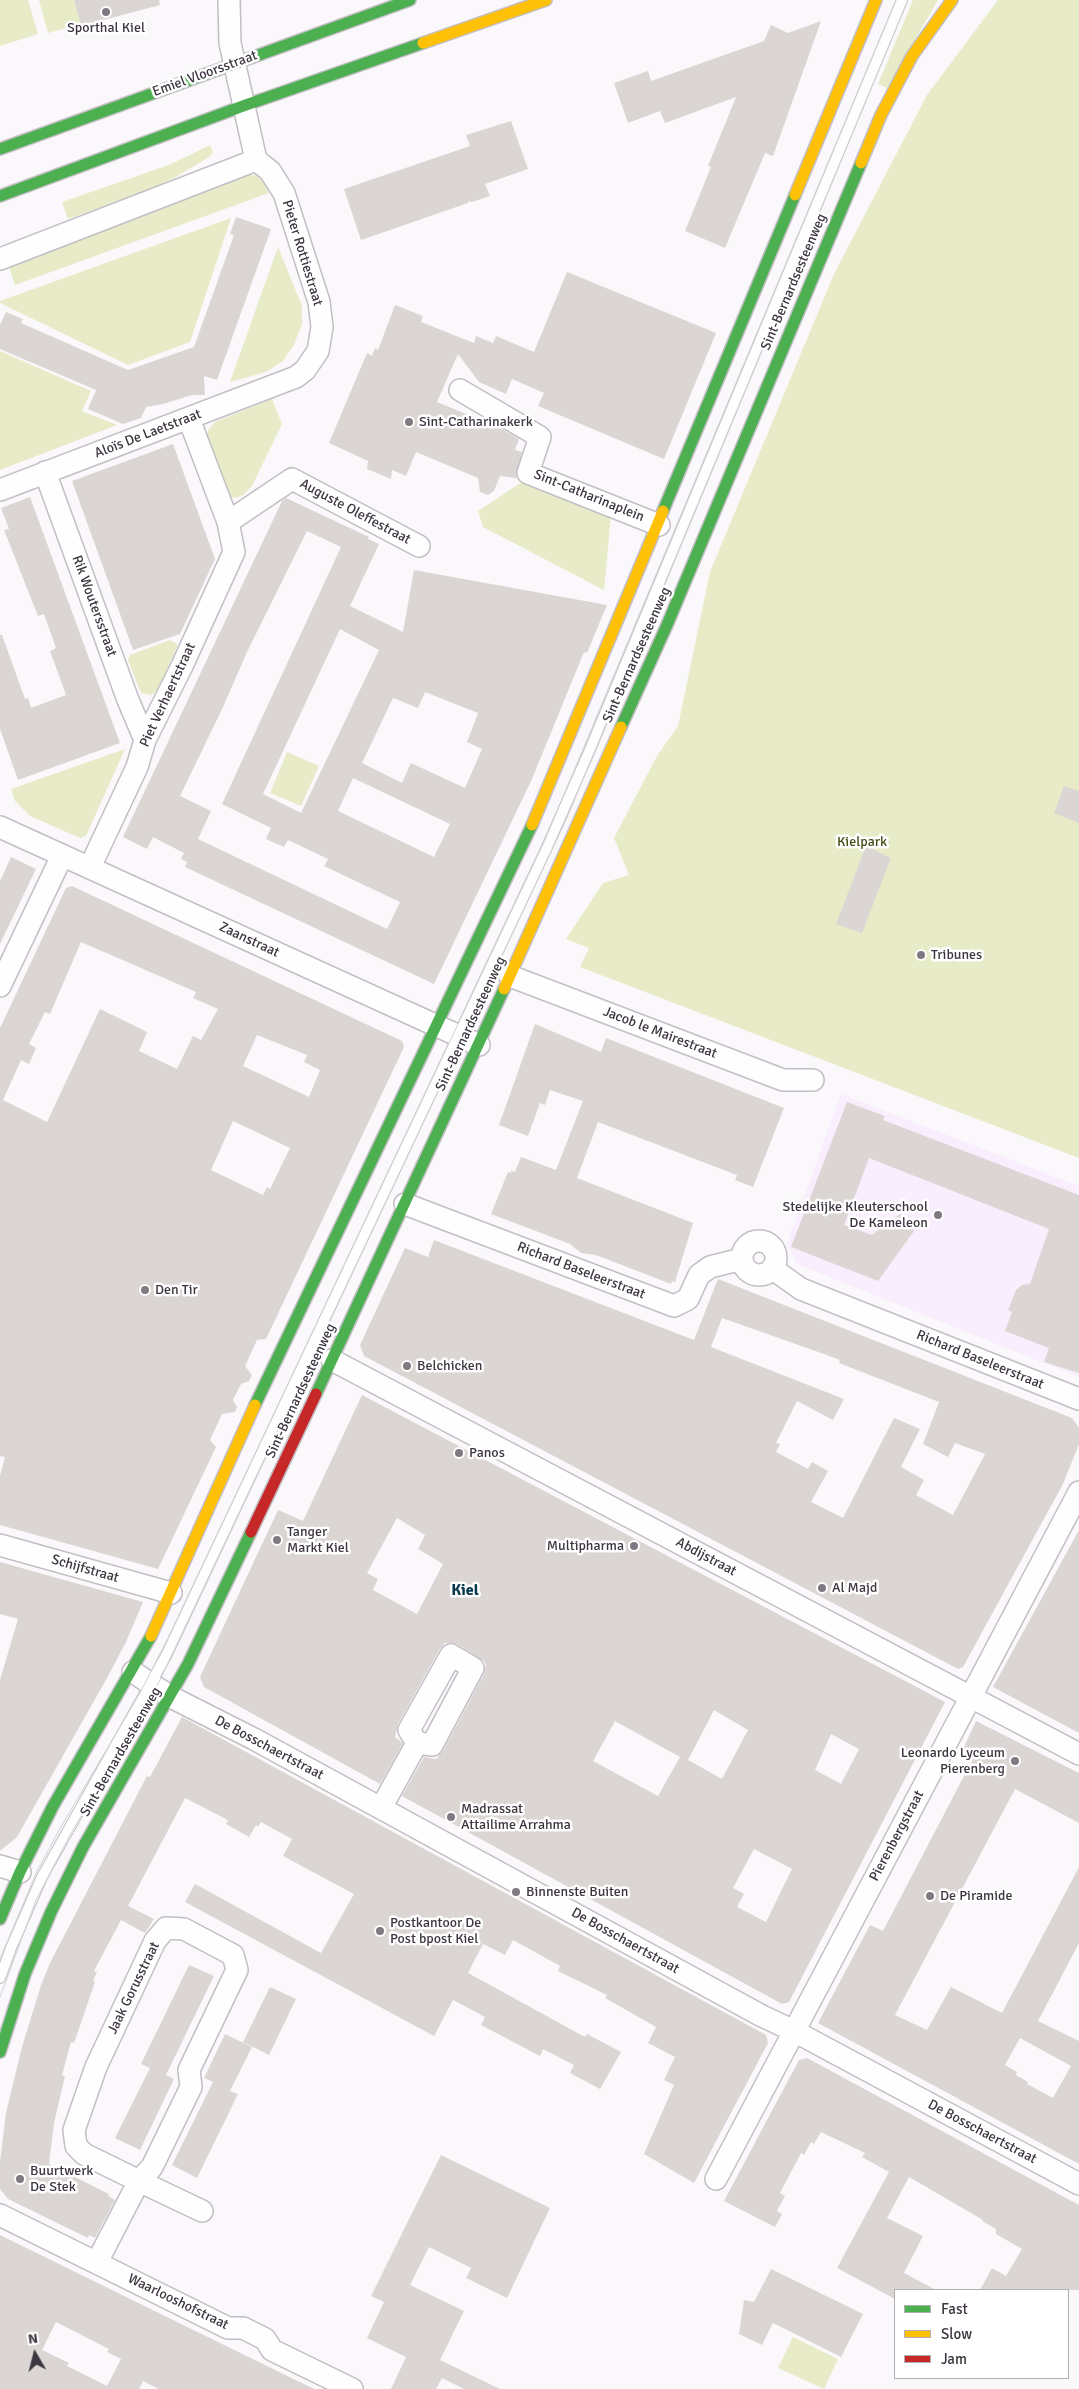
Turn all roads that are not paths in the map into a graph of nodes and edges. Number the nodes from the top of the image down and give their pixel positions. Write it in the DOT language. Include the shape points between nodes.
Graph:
graph roads {
  1 [pos="229,0"];
  2 [pos="410,0"];
  3 [pos="546,0"];
  4 [pos="876,0"];
  5 [pos="902,0"];
  6 [pos="952,0"];
  7 [pos="961,0"];
  8 [pos="931,30"];
  9 [pos="234,64"];
  10 [pos="243,106"];
  11 [pos="0,149"];
  12 [pos="256,160"];
  13 [pos="0,196"];
  14 [pos="0,259"];
  15 [pos="296,377"];
  16 [pos="460,390"];
  17 [pos="189,419"];
  18 [pos="45,472"];
  19 [pos="0,490"];
  20 [pos="228,522"];
  21 [pos="659,525"];
  22 [pos="419,546"];
  23 [pos="145,740"];
  24 [pos="0,827"];
  25 [pos="62,856"];
  26 [pos="90,867"];
  27 [pos="510,976"];
  28 [pos="0,986"];
  29 [pos="436,1026"];
  30 [pos="457,1036"];
  31 [pos="479,1045"];
  32 [pos="813,1080"];
  33 [pos="405,1204"];
  34 [pos="742,1259"];
  35 [pos="773,1270"];
  36 [pos="332,1360"];
  37 [pos="1079,1399"];
  38 [pos="1079,1492"];
  39 [pos="0,1545"];
  40 [pos="171,1594"];
  41 [pos="133,1672"];
  42 [pos="152,1684"];
  43 [pos="171,1696"];
  44 [pos="971,1697"];
  45 [pos="418,1743"];
  46 [pos="1079,1754"];
  47 [pos="381,1808"];
  48 [pos="10,1869"];
  49 [pos="0,1919"];
  50 [pos="0,1978"];
  51 [pos="794,2031"];
  52 [pos="0,2052"];
  53 [pos="716,2179"];
  54 [pos="139,2181"];
  55 [pos="1079,2184"];
  56 [pos="202,2211"];
  57 [pos="0,2215"];
  58 [pos="97,2262"];
  59 [pos="352,2389"];
  1 -- 9 [label="street"];
  2 -- 9 [label="street, Emiel Vloorsstraat"];
  3 -- 10 [label="street"];
  4 -- 21 [label="street, Sint-Bernardsesteenweg"];
  5 -- 30 [label="lane" via="590,752"];
  6 -- 8 [label="street, Sint-Bernardsesteenweg"];
  7 -- 8 [label="street"];
  8 -- 27 [label="street, Sint-Bernardsesteenweg" via="899,78 881,114 668,624"];
  9 -- 10 [label="street"];
  9 -- 11 [label="street, Emiel Vloorsstraat"];
  10 -- 12 [label="street"];
  10 -- 13 [label="street"];
  12 -- 14 [label="street"];
  12 -- 15 [label="street, Pieter Rottiestraat" via="270,171 284,193 319,302 322,327 318,351"];
  15 -- 17 [label="street, Aloïs De Laetstraat"];
  16 -- 21 [label="street, Sint-Catharinaplein" via="540,437 528,473"];
  17 -- 18 [label="street, Aloïs De Laetstraat"];
  17 -- 20 [label="street, Piet Verhaertstraat"];
  18 -- 19 [label="street, Aloïs De Laetstraat"];
  18 -- 23 [label="street, Rik Woutersstraat"];
  20 -- 22 [label="street, Auguste Oleffestraat" via="292,479"];
  20 -- 23 [label="street, Piet Verhaertstraat" via="234,552"];
  21 -- 29 [label="street, Sint-Bernardsesteenweg" via="529,833"];
  23 -- 26 [label="street, Piet Verhaertstraat" via="137,766"];
  24 -- 25 [label="street, Zaanstraat"];
  25 -- 26 [label="street, Zaanstraat"];
  25 -- 28 [label="street"];
  26 -- 29 [label="street, Zaanstraat"];
  27 -- 31 [label="street, Sint-Bernardsesteenweg"];
  27 -- 32 [label="street, Jacob le Mairestraat" via="783,1080"];
  29 -- 30 [label="street, Zaanstraat"];
  29 -- 40 [label="street, Sint-Bernardsesteenweg" via="188,1550"];
  30 -- 31 [label="street, Zaanstraat"];
  30 -- 42 [label="lane"];
  31 -- 33 [label="street, Sint-Bernardsesteenweg"];
  33 -- 34 [label="street, Richard Baseleerstraat" via="674,1306 688,1299 699,1275 710,1267"];
  33 -- 36 [label="street, Sint-Bernardsesteenweg"];
  34 -- 35 [label="street" via="751,1273 762,1275"];
  34 -- 35 [label="street" via="748,1246 765,1242 775,1253"];
  35 -- 37 [label="street, Richard Baseleerstraat" via="801,1289"];
  36 -- 43 [label="street, Sint-Bernardsesteenweg"];
  36 -- 44 [label="street, Abdijstraat"];
  38 -- 44 [label="street, Pierenbergstraat"];
  39 -- 40 [label="street, Schijfstraat"];
  40 -- 41 [label="street, Sint-Bernardsesteenweg"];
  41 -- 42 [label="street, De Bosschaertstraat"];
  41 -- 48 [label="street, Sint-Bernardsesteenweg"];
  42 -- 43 [label="street, De Bosschaertstraat"];
  42 -- 50 [label="lane" via="42,1877"];
  43 -- 47 [label="street, De Bosschaertstraat"];
  43 -- 52 [label="street, Sint-Bernardsesteenweg" via="60,1891 28,1966"];
  44 -- 46 [label="street, Abdijstraat"];
  44 -- 51 [label="street, Pierenbergstraat"];
  45 -- 47 [label="street"];
  47 -- 51 [label="street, De Bosschaertstraat"];
  48 -- 49 [label="street, Sint-Bernardsesteenweg"];
  51 -- 53 [label="street, Pierenbergstraat"];
  51 -- 55 [label="street, De Bosschaertstraat"];
  54 -- 54 [label="street, Jaak Gorusstraat" via="84,2154 76,2146 74,2130 96,2067 155,1941 166,1928 184,1929 233,1955 237,1970 189,2070 191,2087 152,2167"];
  54 -- 56 [label="street, Jaak Gorusstraat"];
  54 -- 58 [label="street, Jaak Gorusstraat"];
  57 -- 58 [label="street, Waarlooshofstraat"];
  58 -- 59 [label="street, Waarlooshofstraat" via="228,2328 243,2328 265,2339 272,2350"];
}
